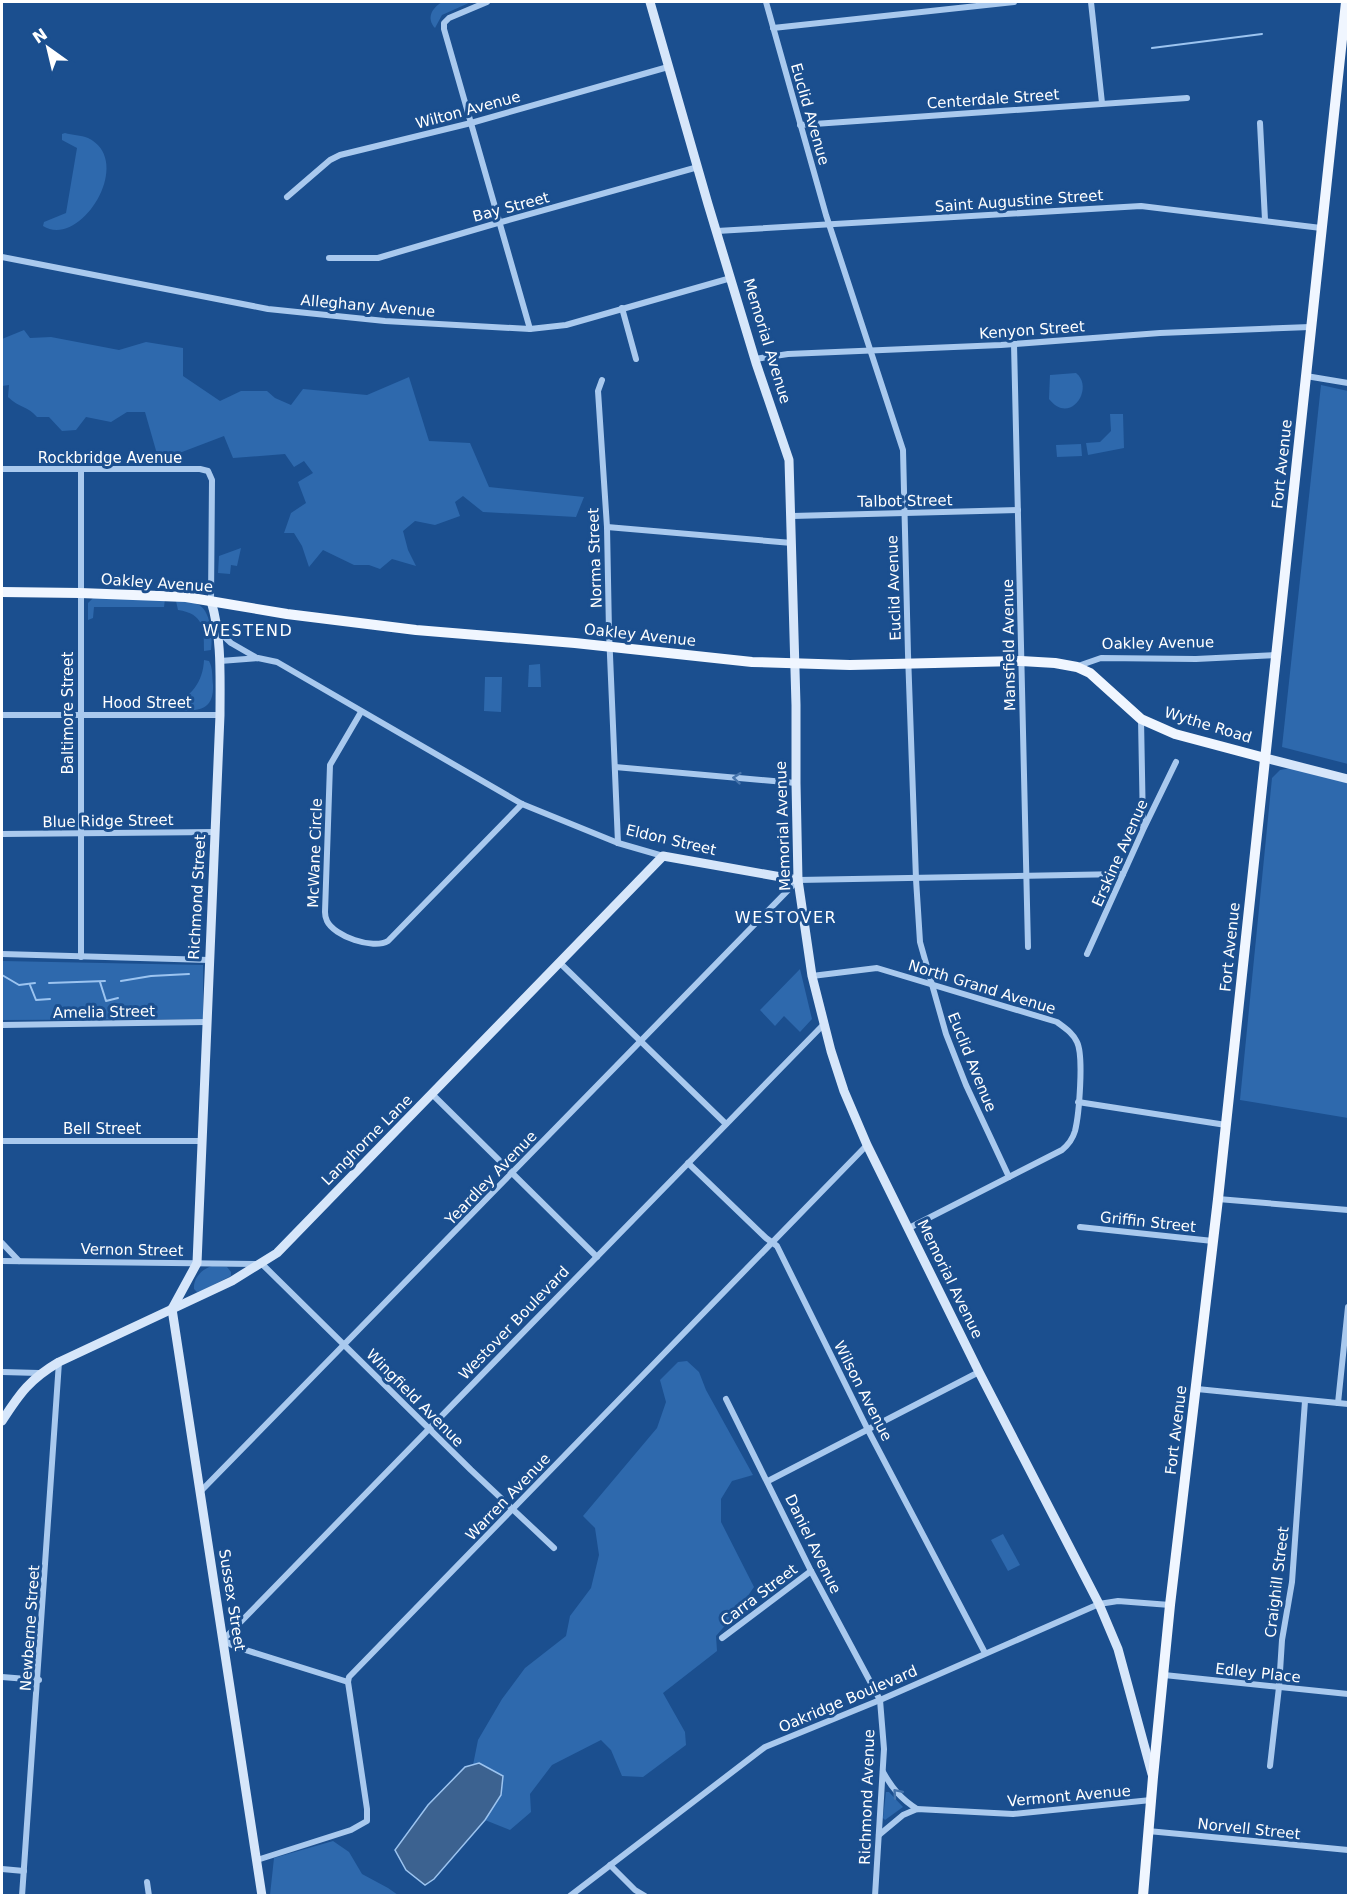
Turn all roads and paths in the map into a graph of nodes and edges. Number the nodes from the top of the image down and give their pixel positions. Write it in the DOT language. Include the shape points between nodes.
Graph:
graph roads {
  1 [pos="487,2"];
  2 [pos="650,2"];
  3 [pos="766,2"];
  4 [pos="1014,2"];
  5 [pos="1091,2"];
  6 [pos="1346,2"];
  7 [pos="773,28"];
  8 [pos="668,67"];
  9 [pos="1187,98"];
  10 [pos="1102,103"];
  11 [pos="471,123"];
  12 [pos="1260,123"];
  13 [pos="800,125"];
  14 [pos="698,167"];
  15 [pos="287,197"];
  16 [pos="1265,220"];
  17 [pos="498,222"];
  18 [pos="829,225"];
  19 [pos="1321,228"];
  20 [pos="717,231"];
  21 [pos="2,257"];
  22 [pos="329,258"];
  23 [pos="731,278"];
  24 [pos="622,308"];
  25 [pos="1311,327"];
  26 [pos="530,329"];
  27 [pos="1014,344"];
  28 [pos="870,351"];
  29 [pos="636,359"];
  30 [pos="755,359"];
  31 [pos="1305,376"];
  32 [pos="602,380"];
  33 [pos="1348,383"];
  34 [pos="2,469"];
  35 [pos="81,470"];
  36 [pos="212,480"];
  37 [pos="1018,510"];
  38 [pos="903,512"];
  39 [pos="792,516"];
  40 [pos="607,527"];
  41 [pos="792,543"];
  42 [pos="2,592"];
  43 [pos="80,593"];
  44 [pos="211,601"];
  45 [pos="217,629"];
  46 [pos="610,646"];
  47 [pos="1276,655"];
  48 [pos="258,658"];
  49 [pos="220,661"];
  50 [pos="1021,661"];
  51 [pos="908,663"];
  52 [pos="795,664"];
  53 [pos="1077,667"];
  54 [pos="362,712"];
  55 [pos="2,715"];
  56 [pos="80,715"];
  57 [pos="220,716"];
  58 [pos="1141,719"];
  59 [pos="1265,758"];
  60 [pos="1176,762"];
  61 [pos="615,767"];
  62 [pos="1348,779"];
  63 [pos="796,783"];
  64 [pos="522,804"];
  65 [pos="1143,830"];
  66 [pos="215,832"];
  67 [pos="80,833"];
  68 [pos="2,834"];
  69 [pos="618,843"];
  70 [pos="663,856"];
  71 [pos="1123,874"];
  72 [pos="1026,876"];
  73 [pos="915,879"];
  74 [pos="798,880"];
  75 [pos="1028,946"];
  76 [pos="2,954"];
  77 [pos="1087,954"];
  78 [pos="81,957"];
  79 [pos="209,960"];
  80 [pos="560,963"];
  81 [pos="812,976"];
  82 [pos="931,983"];
  83 [pos="206,1022"];
  84 [pos="824,1024"];
  85 [pos="2,1025"];
  86 [pos="641,1041"];
  87 [pos="433,1095"];
  88 [pos="1078,1102"];
  89 [pos="726,1124"];
  90 [pos="1226,1125"];
  91 [pos="2,1141"];
  92 [pos="203,1141"];
  93 [pos="867,1145"];
  94 [pos="688,1163"];
  95 [pos="512,1173"];
  96 [pos="1009,1177"];
  97 [pos="1218,1199"];
  98 [pos="1348,1210"];
  99 [pos="1080,1227"];
  100 [pos="909,1228"];
  101 [pos="1213,1241"];
  102 [pos="2,1243"];
  103 [pos="773,1243"];
  104 [pos="597,1257"];
  105 [pos="2,1261"];
  106 [pos="19,1261"];
  107 [pos="197,1263"];
  108 [pos="262,1264"];
  109 [pos="1348,1307"];
  110 [pos="172,1309"];
  111 [pos="344,1345"];
  112 [pos="59,1362"];
  113 [pos="2,1372"];
  114 [pos="978,1372"];
  115 [pos="39,1373"];
  116 [pos="1197,1389"];
  117 [pos="726,1399"];
  118 [pos="1305,1401"];
  119 [pos="1338,1403"];
  120 [pos="1348,1404"];
  121 [pos="2,1421"];
  122 [pos="429,1428"];
  123 [pos="868,1430"];
  124 [pos="768,1481"];
  125 [pos="199,1492"];
  126 [pos="512,1510"];
  127 [pos="554,1548"];
  128 [pos="812,1571"];
  129 [pos="1100,1604"];
  130 [pos="1170,1605"];
  131 [pos="722,1638"];
  132 [pos="223,1640"];
  133 [pos="985,1653"];
  134 [pos="1164,1675"];
  135 [pos="2,1677"];
  136 [pos="39,1680"];
  137 [pos="348,1682"];
  138 [pos="1279,1688"];
  139 [pos="1348,1694"];
  140 [pos="880,1700"];
  141 [pos="1270,1766"];
  142 [pos="883,1772"];
  143 [pos="1152,1777"];
  144 [pos="1150,1800"];
  145 [pos="917,1809"];
  146 [pos="1148,1831"];
  147 [pos="879,1835"];
  148 [pos="1348,1850"];
  149 [pos="257,1860"];
  150 [pos="610,1865"];
  151 [pos="2,1869"];
  152 [pos="24,1871"];
  153 [pos="147,1882"];
  154 [pos="22,1896"];
  155 [pos="149,1896"];
  156 [pos="262,1896"];
  157 [pos="570,1896"];
  158 [pos="645,1896"];
  159 [pos="875,1896"];
  160 [pos="1143,1896"];
  1 -- 11 [label="street" via="444,23"];
  2 -- 8 [label="street, Memorial Avenue"];
  3 -- 7 [label="street, Euclid Avenue"];
  4 -- 7 [label="street"];
  5 -- 10 [label="street"];
  6 -- 19 [label="main road, Fort Avenue"];
  7 -- 13 [label="street, Euclid Avenue"];
  8 -- 11 [label="street, Wilton Avenue"];
  8 -- 14 [label="street, Memorial Avenue"];
  9 -- 10 [label="street, Centerdale Street"];
  10 -- 13 [label="street, Centerdale Street"];
  11 -- 15 [label="street, Wilton Avenue" via="340,155"];
  11 -- 17 [label="street"];
  12 -- 16 [label="street"];
  13 -- 18 [label="street, Euclid Avenue"];
  14 -- 17 [label="street, Bay Street"];
  14 -- 20 [label="street, Memorial Avenue"];
  16 -- 18 [label="street, Saint Augustine Street" via="1141,206"];
  16 -- 19 [label="street, Saint Augustine Street"];
  17 -- 22 [label="street, Bay Street" via="378,258"];
  17 -- 26 [label="street"];
  18 -- 20 [label="street, Saint Augustine Street"];
  18 -- 28 [label="street, Euclid Avenue"];
  19 -- 25 [label="main road, Fort Avenue"];
  20 -- 23 [label="street, Memorial Avenue"];
  21 -- 26 [label="street, Alleghany Avenue" via="268,309 385,321"];
  23 -- 24 [label="street, Alleghany Avenue"];
  23 -- 30 [label="street, Memorial Avenue"];
  24 -- 26 [label="street, Alleghany Avenue" via="566,325"];
  24 -- 29 [label="street"];
  25 -- 27 [label="street, Kenyon Street"];
  25 -- 31 [label="main road, Fort Avenue"];
  27 -- 28 [label="street, Kenyon Street"];
  27 -- 37 [label="street, Mansfield Avenue"];
  28 -- 30 [label="street, Kenyon Street"];
  28 -- 38 [label="street, Euclid Avenue" via="903,450"];
  30 -- 39 [label="street, Memorial Avenue" via="789,460"];
  31 -- 33 [label="street"];
  31 -- 47 [label="main road, Fort Avenue"];
  32 -- 40 [label="street, Norma Street" via="598,391"];
  34 -- 35 [label="street, Rockbridge Avenue"];
  35 -- 36 [label="street, Rockbridge Avenue" via="200,469 208,471"];
  35 -- 43 [label="street, Baltimore Street"];
  36 -- 44 [label="street, Richmond Street"];
  37 -- 38 [label="street, Talbot Street"];
  37 -- 50 [label="street, Mansfield Avenue"];
  38 -- 39 [label="street, Talbot Street"];
  38 -- 51 [label="street, Euclid Avenue"];
  39 -- 41 [label="street, Memorial Avenue"];
  40 -- 41 [label="street"];
  40 -- 46 [label="street, Norma Street"];
  41 -- 52 [label="street, Memorial Avenue"];
  42 -- 43 [label="main road, Oakley Avenue"];
  43 -- 44 [label="main road, Oakley Avenue" via="154,594"];
  43 -- 56 [label="street, Baltimore Street"];
  44 -- 45 [label="street, Richmond Street"];
  44 -- 46 [label="main road, Oakley Avenue" via="416,630"];
  45 -- 48 [label="street, Eldon Street" via="231,643"];
  45 -- 49 [label="street, Richmond Street"];
  46 -- 52 [label="main road, Oakley Avenue"];
  46 -- 61 [label="street, Norma Street"];
  47 -- 53 [label="street, Oakley Avenue" via="1092,660"];
  47 -- 59 [label="main road, Fort Avenue"];
  48 -- 49 [label="street, Eldon Street"];
  48 -- 54 [label="street, Eldon Street" via="277,662"];
  49 -- 57 [label="street, Richmond Street"];
  50 -- 51 [label="main road, Oakley Avenue"];
  50 -- 53 [label="main road, Oakley Avenue"];
  50 -- 72 [label="street, Mansfield Avenue"];
  51 -- 52 [label="main road, Oakley Avenue"];
  51 -- 73 [label="street, Euclid Avenue"];
  52 -- 63 [label="street, Memorial Avenue"];
  53 -- 58 [label="main road, Wythe Road" via="1103,683"];
  54 -- 64 [label="street, Eldon Street"];
  54 -- 64 [label="street, McWane Circle" via="330,765 325,912 327,923 337,932 370,945 388,941"];
  55 -- 56 [label="street, Hood Street"];
  56 -- 57 [label="street, Hood Street"];
  56 -- 67 [label="street, Baltimore Street"];
  57 -- 66 [label="street, Richmond Street"];
  58 -- 59 [label="main road, Wythe Road" via="1175,734"];
  58 -- 65 [label="street"];
  59 -- 62 [label="street, Wythe Road"];
  59 -- 90 [label="main road, Fort Avenue"];
  60 -- 65 [label="street, Erskine Avenue"];
  63 -- 61 [label="street, one-way"];
  61 -- 69 [label="street, Norma Street"];
  63 -- 74 [label="street, Memorial Avenue"];
  64 -- 69 [label="street, Eldon Street"];
  65 -- 71 [label="street, Erskine Avenue"];
  66 -- 67 [label="street, Blue Ridge Street"];
  66 -- 79 [label="street, Richmond Street"];
  67 -- 68 [label="street, Blue Ridge Street"];
  67 -- 78 [label="street, Baltimore Street"];
  69 -- 70 [label="street, Eldon Street"];
  70 -- 74 [label="street, Eldon Street"];
  70 -- 80 [label="street, Langhorne Lane"];
  71 -- 72 [label="street, Eldon Street"];
  71 -- 77 [label="street, Erskine Avenue"];
  72 -- 73 [label="street, Eldon Street"];
  72 -- 75 [label="street, Mansfield Avenue"];
  73 -- 74 [label="street, Eldon Street"];
  73 -- 82 [label="street, Euclid Avenue" via="920,942"];
  74 -- 81 [label="street, Memorial Avenue"];
  74 -- 86 [label="street, Yeardley Avenue"];
  76 -- 78 [label="street"];
  78 -- 79 [label="street"];
  79 -- 83 [label="street, Richmond Street"];
  80 -- 86 [label="street"];
  80 -- 87 [label="street, Langhorne Lane"];
  81 -- 82 [label="street, North Grand Avenue" via="877,968"];
  81 -- 84 [label="street, Memorial Avenue"];
  82 -- 88 [label="street, North Grand Avenue" via="1057,1022 1068,1030 1081,1055"];
  82 -- 96 [label="street, Euclid Avenue" via="966,1085"];
  83 -- 85 [label="street, Amelia Street"];
  83 -- 92 [label="street, Richmond Street"];
  84 -- 89 [label="street, Westover Boulevard"];
  84 -- 93 [label="street, Memorial Avenue" via="844,1091"];
  86 -- 89 [label="street"];
  86 -- 95 [label="street, Yeardley Avenue"];
  87 -- 95 [label="street"];
  87 -- 108 [label="street, Langhorne Lane"];
  88 -- 90 [label="street"];
  88 -- 96 [label="street, North Grand Avenue" via="1075,1132 1067,1146"];
  89 -- 94 [label="street, Westover Boulevard"];
  90 -- 97 [label="main road, Fort Avenue"];
  91 -- 92 [label="street, Bell Street"];
  92 -- 107 [label="street, Richmond Street"];
  93 -- 100 [label="street, Memorial Avenue"];
  93 -- 103 [label="street, Warren Avenue"];
  94 -- 103 [label="street, Wilson Avenue"];
  94 -- 104 [label="street, Westover Boulevard"];
  95 -- 104 [label="street"];
  95 -- 111 [label="street, Yeardley Avenue"];
  96 -- 100 [label="street, North Grand Avenue"];
  97 -- 98 [label="street"];
  97 -- 101 [label="main road, Fort Avenue"];
  99 -- 101 [label="street, Griffin Street"];
  100 -- 114 [label="street, Memorial Avenue"];
  101 -- 116 [label="main road, Fort Avenue"];
  102 -- 106 [label="street"];
  103 -- 123 [label="street, Wilson Avenue"];
  103 -- 126 [label="street, Warren Avenue"];
  104 -- 122 [label="street, Westover Boulevard"];
  105 -- 106 [label="street, Vernon Street"];
  106 -- 107 [label="street, Vernon Street"];
  107 -- 108 [label="street, Vernon Street"];
  107 -- 110 [label="street, Richmond Street"];
  108 -- 110 [label="street, Langhorne Lane"];
  108 -- 111 [label="street, Wingfield Avenue"];
  109 -- 119 [label="street"];
  110 -- 112 [label="street, Langhorne Lane"];
  110 -- 125 [label="street, Sussex Street"];
  111 -- 122 [label="street, Wingfield Avenue"];
  111 -- 125 [label="street, Yeardley Avenue"];
  112 -- 115 [label="street, Langhorne Lane"];
  112 -- 136 [label="street, Newberne Street"];
  113 -- 115 [label="street"];
  114 -- 123 [label="street"];
  114 -- 129 [label="street, Memorial Avenue"];
  115 -- 121 [label="street, Langhorne Lane"];
  116 -- 118 [label="street"];
  116 -- 130 [label="main road, Fort Avenue"];
  117 -- 124 [label="street, Daniel Avenue"];
  118 -- 119 [label="street"];
  118 -- 138 [label="street, Craighill Street" via="1292,1582"];
  119 -- 120 [label="street"];
  122 -- 126 [label="street, Wingfield Avenue"];
  122 -- 132 [label="street, Westover Boulevard"];
  123 -- 124 [label="street"];
  123 -- 133 [label="street, Wilson Avenue"];
  124 -- 128 [label="street, Daniel Avenue"];
  125 -- 132 [label="street, Sussex Street"];
  126 -- 127 [label="street, Wingfield Avenue"];
  126 -- 137 [label="street, Warren Avenue" via="353,1672"];
  128 -- 131 [label="street, Carra Street"];
  128 -- 140 [label="street, Daniel Avenue"];
  129 -- 130 [label="street, Oakridge Boulevard" via="1118,1601"];
  129 -- 133 [label="street, Oakridge Boulevard"];
  129 -- 143 [label="street, Memorial Avenue" via="1118,1649"];
  130 -- 134 [label="main road, Fort Avenue"];
  132 -- 137 [label="street"];
  132 -- 149 [label="street, Sussex Street"];
  133 -- 140 [label="street, Oakridge Boulevard"];
  134 -- 138 [label="street, Edley Place"];
  134 -- 143 [label="main road, Fort Avenue"];
  135 -- 136 [label="street"];
  136 -- 152 [label="street, Newberne Street"];
  137 -- 149 [label="street" via="368,1821"];
  138 -- 139 [label="street, Edley Place"];
  138 -- 141 [label="street, Craighill Street"];
  140 -- 142 [label="street, Richmond Avenue"];
  140 -- 150 [label="street, Oakridge Boulevard" via="765,1747"];
  145 -- 142 [label="street, one-way" via="903,1800"];
  142 -- 147 [label="street, Richmond Avenue"];
  143 -- 144 [label="main road, Fort Avenue"];
  144 -- 145 [label="street, Vermont Avenue" via="1013,1814"];
  144 -- 146 [label="main road, Fort Avenue"];
  145 -- 147 [label="street"];
  146 -- 148 [label="street, Norvell Street"];
  146 -- 160 [label="main road, Fort Avenue"];
  147 -- 159 [label="street, Richmond Avenue"];
  149 -- 156 [label="street, Sussex Street"];
  150 -- 157 [label="street, Oakridge Boulevard"];
  150 -- 158 [label="street"];
  151 -- 152 [label="street"];
  152 -- 154 [label="street, Newberne Street"];
  153 -- 155 [label="street"];
}
